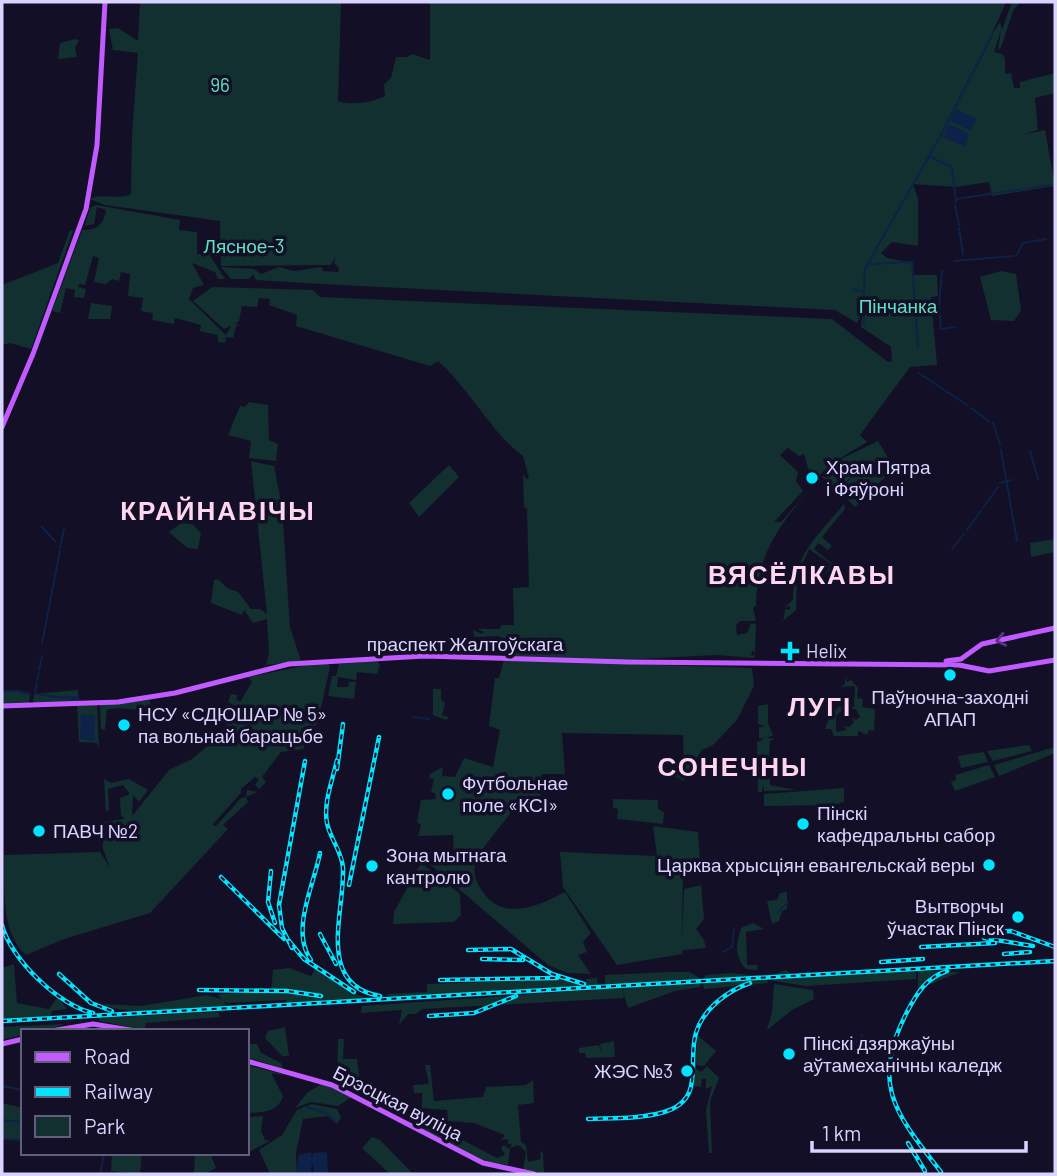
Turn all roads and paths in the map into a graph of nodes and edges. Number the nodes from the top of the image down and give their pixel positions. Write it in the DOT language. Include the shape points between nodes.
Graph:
graph roads {
  1 [pos="105,2"];
  2 [pos="2,427"];
  3 [pos="1055,628"];
  4 [pos="1055,660"];
  5 [pos="961,662"];
  6 [pos="2,706"];
  7 [pos="63,1029"];
  8 [pos="124,1029"];
  9 [pos="21,1039"];
  10 [pos="2,1044"];
  11 [pos="248,1061"];
  12 [pos="534,1174"];
  1 -- 2 [label="main road" via="97,145 86,209"];
  3 -- 5 [label="main road, one-way" via="982,644"];
  4 -- 5 [label="main road" via="989,671"];
  5 -- 6 [label="main road, праспект Жалтоўскага" via="723,663 432,656 344,660 283,665 151,698"];
  7 -- 8 [label="main road" via="93,1024"];
  9 -- 10 [label="main road"];
  11 -- 12 [label="main road, Брэсцкая вуліца" via="332,1085 483,1163"];
}
